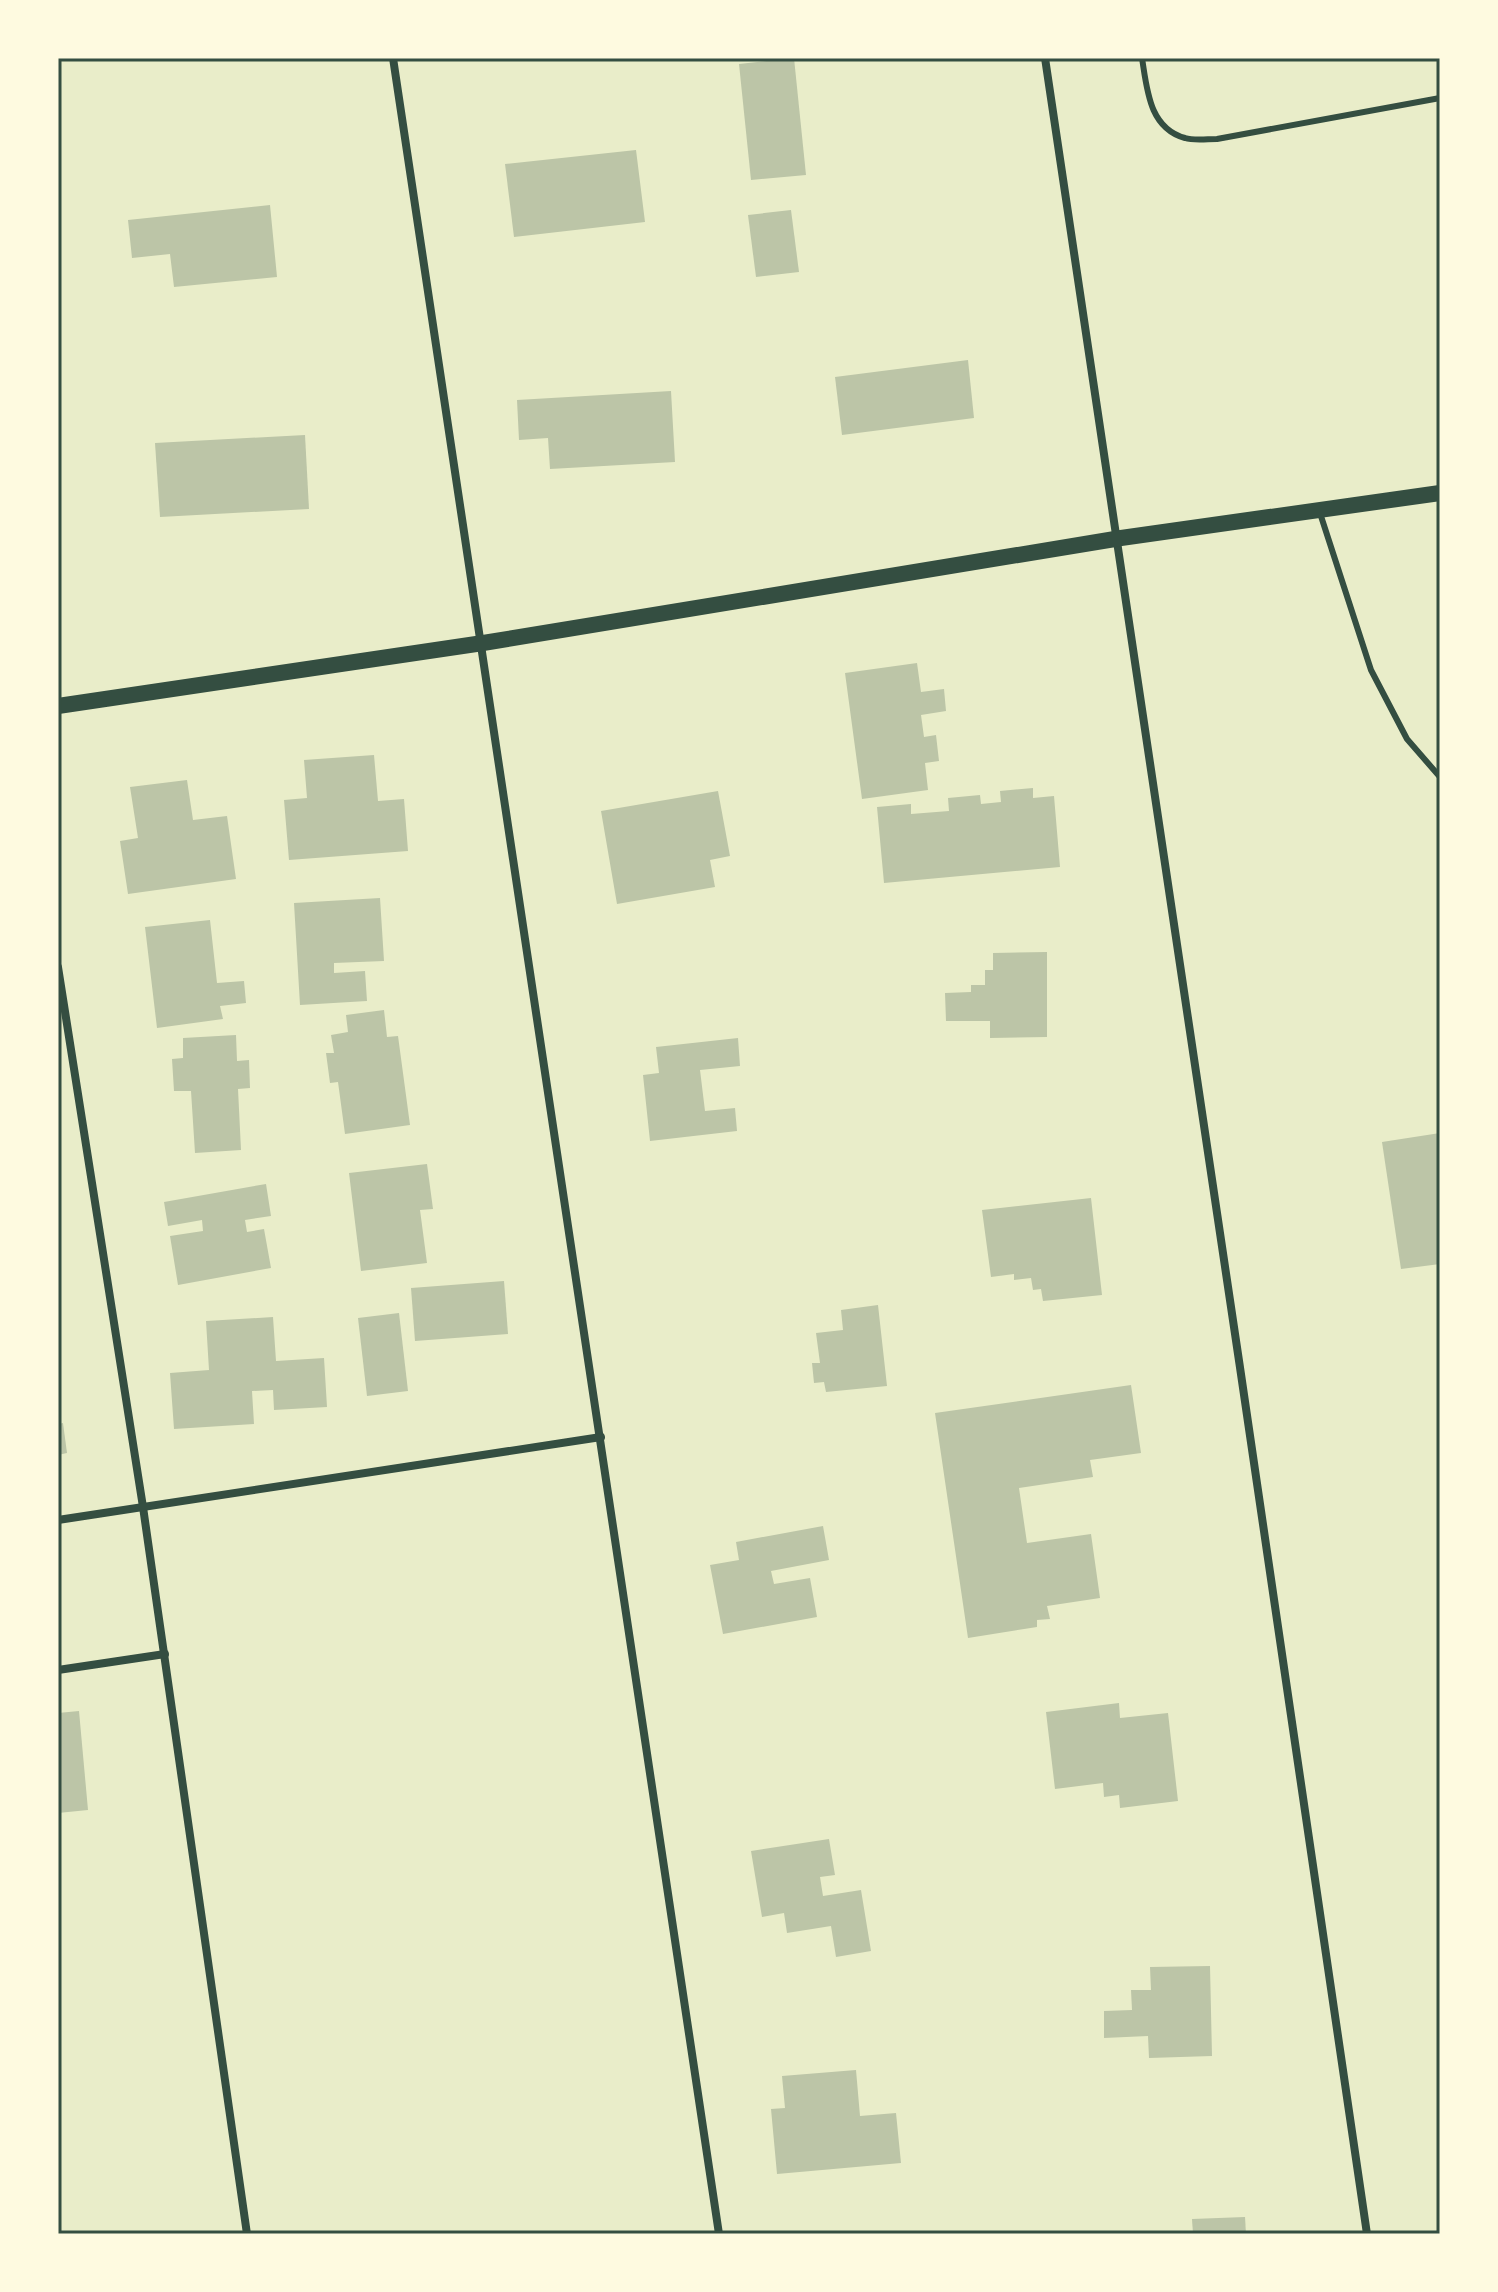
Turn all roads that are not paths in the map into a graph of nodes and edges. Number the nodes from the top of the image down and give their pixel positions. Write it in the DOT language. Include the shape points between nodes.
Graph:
graph roads {
  1 [pos="393,58"];
  2 [pos="1045,58"];
  3 [pos="1142,58"];
  4 [pos="1440,98"];
  5 [pos="1440,493"];
  6 [pos="1319,510"];
  7 [pos="1121,538"];
  8 [pos="483,643"];
  9 [pos="58,706"];
  10 [pos="1440,777"];
  11 [pos="58,967"];
  12 [pos="601,1437"];
  13 [pos="143,1507"];
  14 [pos="58,1520"];
  15 [pos="165,1654"];
  16 [pos="58,1670"];
  17 [pos="247,2234"];
  18 [pos="719,2234"];
  19 [pos="1367,2234"];
  1 -- 8 [label="street"];
  2 -- 7 [label="street"];
  3 -- 4 [label="lane" via="1149,103 1163,127 1185,139 1217,139"];
  5 -- 6 [label="main road"];
  6 -- 7 [label="main road"];
  6 -- 10 [label="lane" via="1371,670 1407,739"];
  7 -- 8 [label="main road"];
  7 -- 19 [label="street"];
  8 -- 9 [label="main road"];
  8 -- 12 [label="street"];
  11 -- 13 [label="street"];
  12 -- 13 [label="street"];
  12 -- 18 [label="street"];
  13 -- 14 [label="street"];
  13 -- 15 [label="street"];
  15 -- 16 [label="street"];
  15 -- 17 [label="street"];
}
